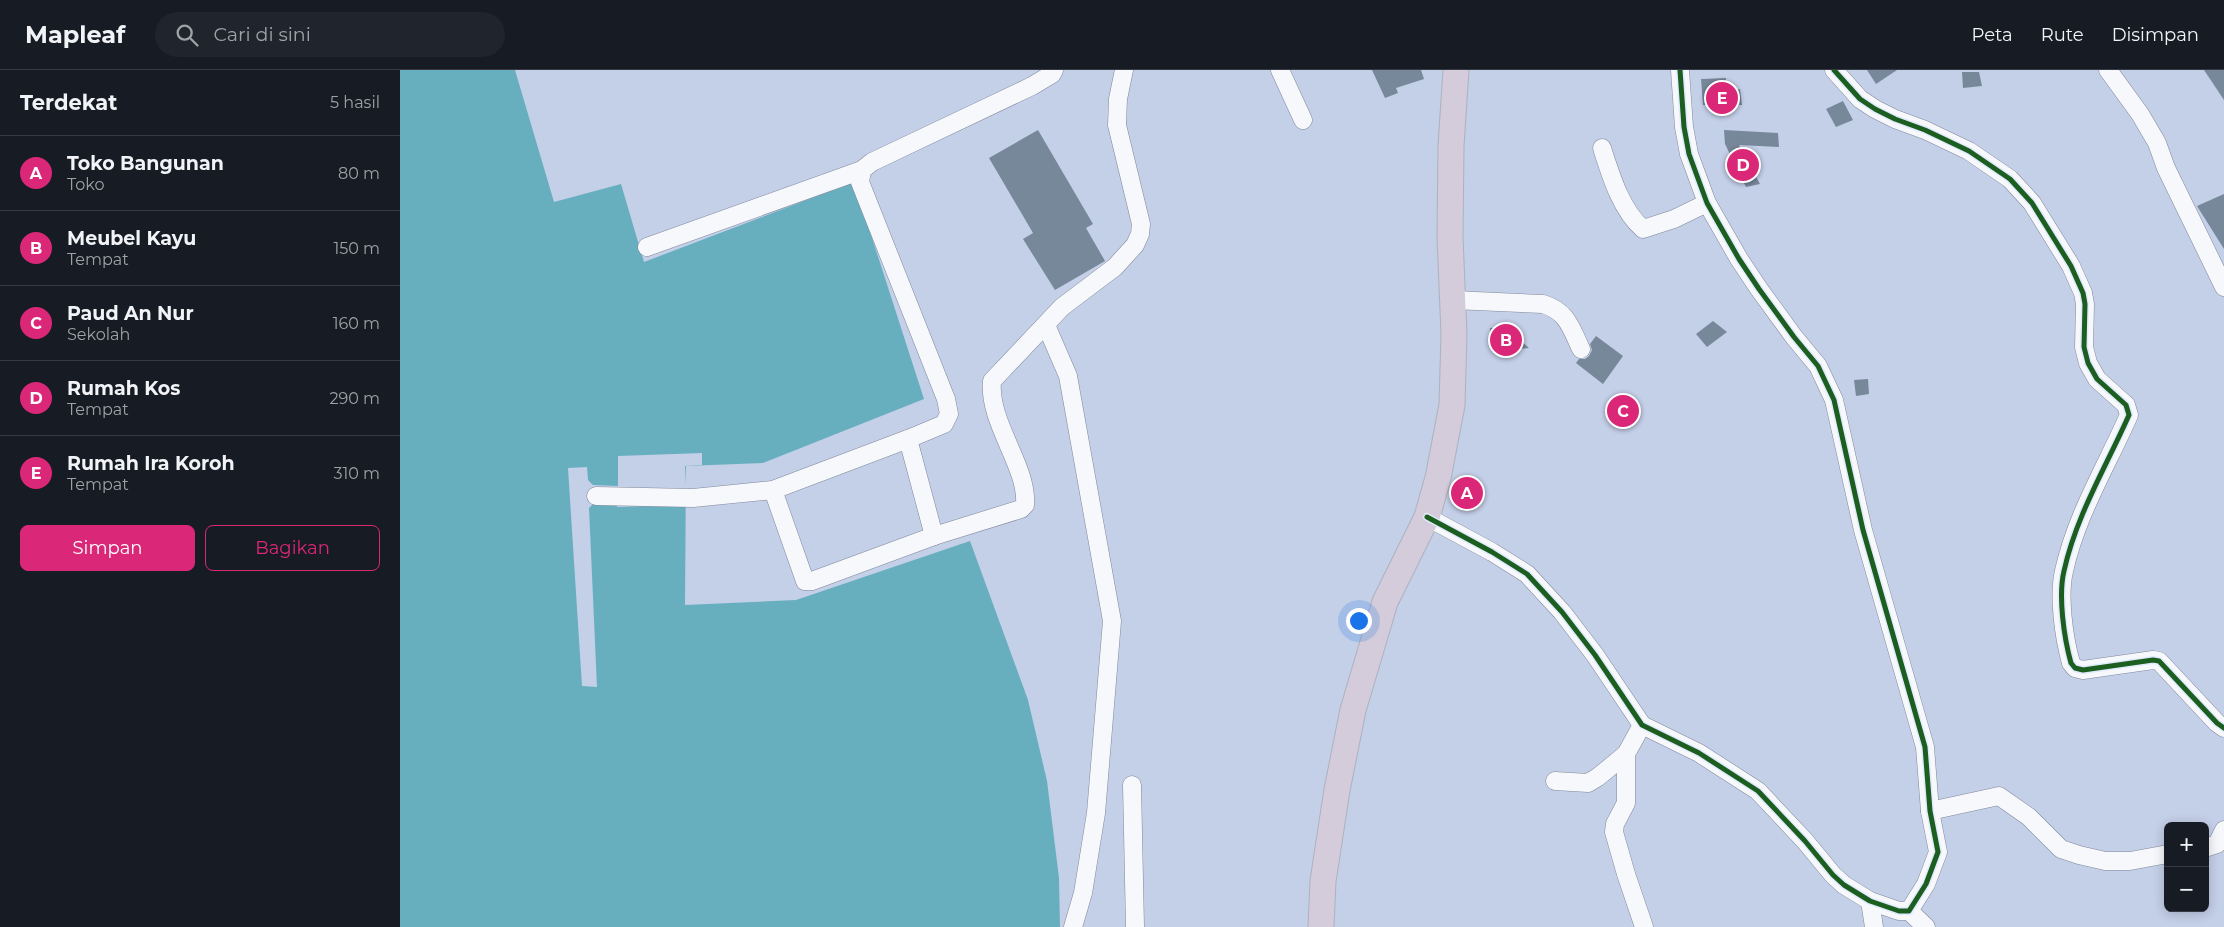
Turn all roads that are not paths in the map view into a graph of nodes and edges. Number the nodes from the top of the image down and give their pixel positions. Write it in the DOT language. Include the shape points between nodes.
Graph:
graph roads {
  1 [pos="1054,70"];
  2 [pos="1124,70"];
  3 [pos="1280,70"];
  4 [pos="1456,70"];
  5 [pos="1680,70"];
  6 [pos="1834,70"];
  7 [pos="2108,70"];
  8 [pos="1303,120"];
  9 [pos="1602,148"];
  10 [pos="862,170"];
  11 [pos="1707,203"];
  12 [pos="647,247"];
  13 [pos="2224,287"];
  14 [pos="1453,300"];
  15 [pos="1046,325"];
  16 [pos="1581,349"];
  17 [pos="908,439"];
  18 [pos="773,490"];
  19 [pos="596,496"];
  20 [pos="1426,517"];
  21 [pos="934,536"];
  22 [pos="1642,725"];
  23 [pos="2224,728"];
  24 [pos="1626,754"];
  25 [pos="1555,781"];
  26 [pos="1132,784"];
  27 [pos="1930,811"];
  28 [pos="2224,830"];
  29 [pos="2209,847"];
  30 [pos="2164,855"];
  31 [pos="1870,901"];
  32 [pos="1909,911"];
  33 [pos="1073,927"];
  34 [pos="1135,927"];
  35 [pos="1321,927"];
  36 [pos="1644,927"];
  37 [pos="1874,927"];
  38 [pos="1926,927"];
  1 -- 10 [label="street" via="1032,86 872,162"];
  2 -- 15 [label="street" via="1117,125 1141,224 1140,234 1135,245 1115,267 1062,307"];
  3 -- 8 [label="street"];
  4 -- 14 [label="highway" via="1451,155"];
  5 -- 11 [label="street" via="1684,127"];
  6 -- 23 [label="street" via="1860,98 1875,108 1969,151 2010,179 2032,203 2071,266 2083,292 2084,347 2088,363 2097,380 2126,405 2129,415 2090,497 2063,572 2061,594 2071,663 2083,670 2159,661"];
  7 -- 13 [label="street" via="2157,143"];
  9 -- 11 [label="street" via="1622,200 1643,229"];
  10 -- 12 [label="street"];
  10 -- 17 [label="street" via="860,182 946,399 949,414 944,424"];
  11 -- 27 [label="street" via="1759,289 1818,366 1834,400 1863,530 1925,747"];
  14 -- 16 [label="street" via="1543,304 1555,308 1565,317"];
  14 -- 20 [label="highway" via="1452,405 1438,478"];
  15 -- 21 [label="street" via="992,381 991,398 1024,488 1025,505"];
  15 -- 33 [label="street" via="1068,376 1112,620 1096,814 1083,893"];
  17 -- 18 [label="street"];
  17 -- 21 [label="street"];
  18 -- 19 [label="street" via="693,498"];
  18 -- 21 [label="street" via="805,581"];
  20 -- 22 [label="street" via="1528,574 1595,655"];
  20 -- 35 [label="highway" via="1385,602 1353,710 1323,882"];
  22 -- 24 [label="street"];
  22 -- 31 [label="street" via="1699,753 1758,791 1832,875"];
  24 -- 25 [label="street" via="1588,783"];
  24 -- 36 [label="street" via="1626,803 1614,832"];
  26 -- 34 [label="street"];
  27 -- 30 [label="street" via="1999,796 2029,817 2062,849 2070,852 2105,861 2130,861"];
  27 -- 32 [label="street" via="1938,852 1926,884"];
  28 -- 29 [label="street" via="2217,844"];
  31 -- 32 [label="street" via="1899,912"];
  31 -- 37 [label="street"];
  32 -- 38 [label="street"];
}
